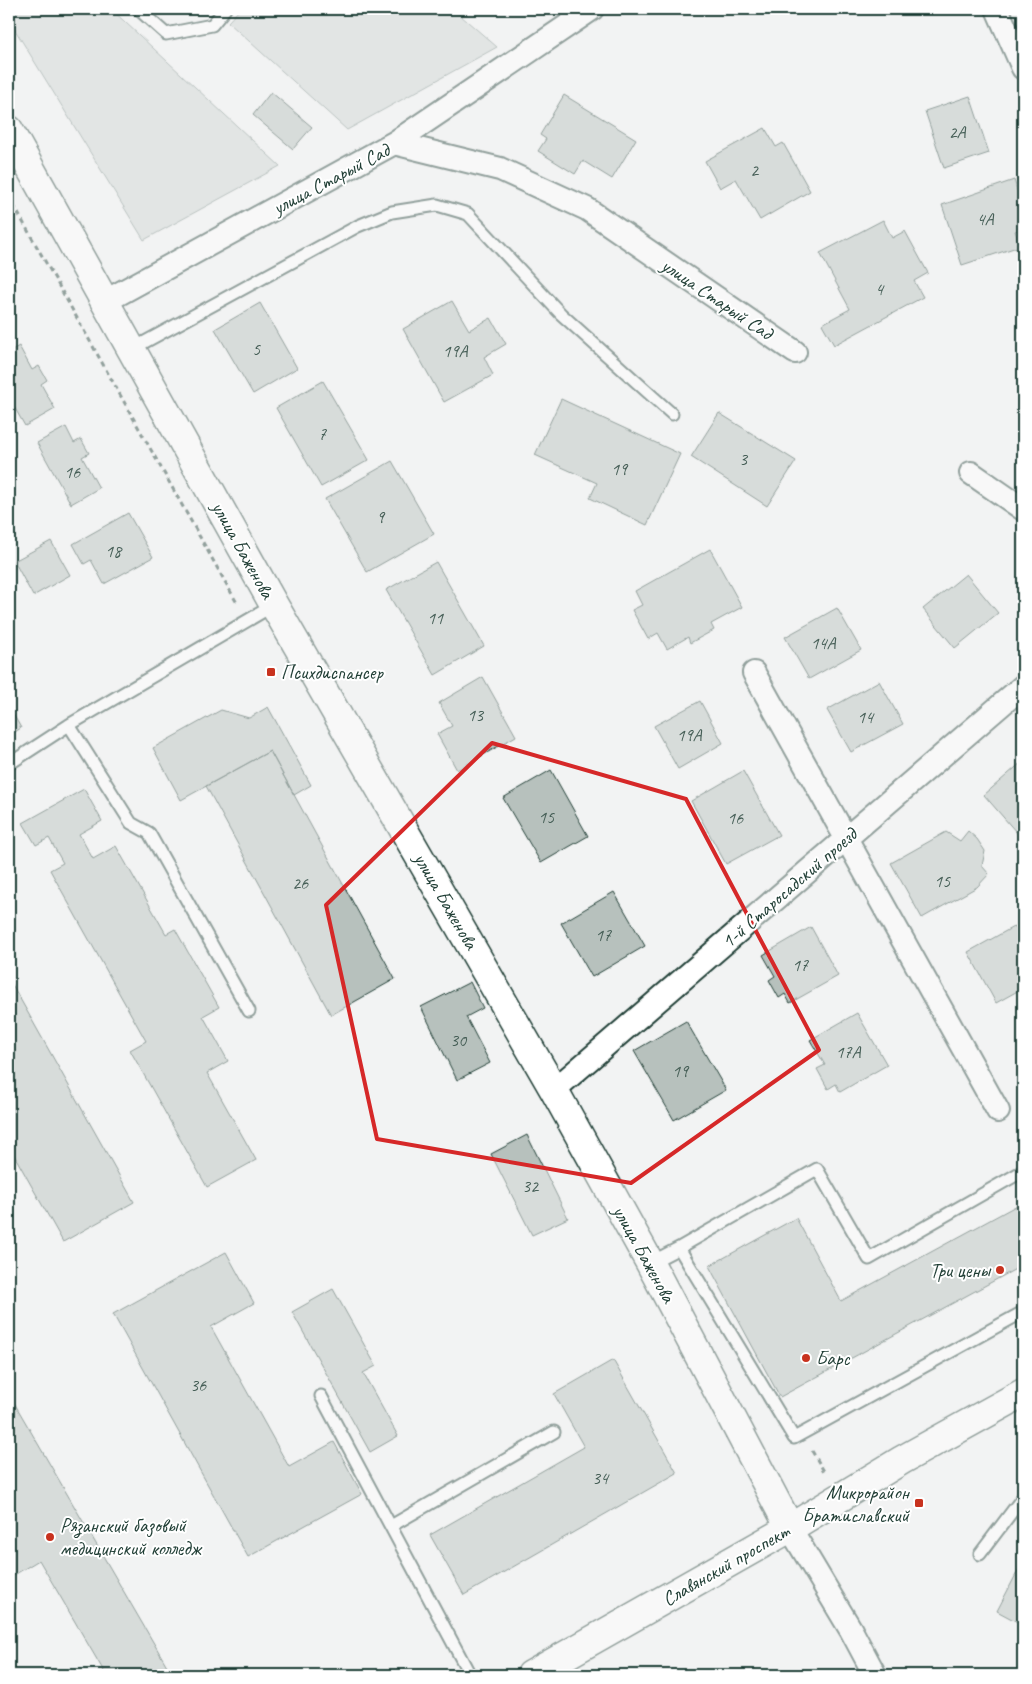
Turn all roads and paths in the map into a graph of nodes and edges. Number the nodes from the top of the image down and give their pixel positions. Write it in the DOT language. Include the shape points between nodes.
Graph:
graph roads {
  1 [pos="138,9"];
  2 [pos="225,9"];
  3 [pos="592,9"];
  4 [pos="997,9"];
  5 [pos="1023,68"];
  6 [pos="11,140"];
  7 [pos="394,143"];
  8 [pos="104,302"];
  9 [pos="131,350"];
  10 [pos="795,352"];
  11 [pos="672,414"];
  12 [pos="971,473"];
  13 [pos="1023,509"];
  14 [pos="274,605"];
  15 [pos="754,673"];
  16 [pos="1023,686"];
  17 [pos="70,725"];
  18 [pos="9,764"];
  19 [pos="846,838"];
  20 [pos="249,1011"];
  21 [pos="554,1090"];
  22 [pos="998,1111"];
  23 [pos="1023,1171"];
  24 [pos="679,1248"];
  25 [pos="650,1263"];
  26 [pos="1023,1312"];
  27 [pos="1023,1393"];
  28 [pos="321,1396"];
  29 [pos="554,1432"];
  30 [pos="1023,1497"];
  31 [pos="391,1526"];
  32 [pos="790,1528"];
  33 [pos="980,1554"];
  34 [pos="470,1675"];
  35 [pos="531,1675"];
  36 [pos="875,1675"];
  1 -- 2 [label="lane" via="166,34 212,25"];
  3 -- 7 [label="street"];
  4 -- 5 [label="street"];
  6 -- 8 [label="street, улица Баженова"];
  7 -- 8 [label="street, улица Старый Сад"];
  7 -- 10 [label="street, улица Старый Сад" via="500,169 587,209"];
  8 -- 9 [label="street, улица Баженова"];
  9 -- 11 [label="lane" via="358,226 392,212 437,205 468,214 561,314"];
  9 -- 14 [label="street, улица Баженова"];
  12 -- 13 [label="street"];
  14 -- 17 [label="lane"];
  14 -- 21 [label="street, улица Баженова"];
  15 -- 19 [label="street"];
  16 -- 19 [label="street, 1-й Старосадский проезд"];
  17 -- 18 [label="lane"];
  17 -- 20 [label="lane" via="131,823 149,833"];
  19 -- 21 [label="street, 1-й Старосадский проезд"];
  19 -- 22 [label="street"];
  21 -- 25 [label="street, улица Баженова"];
  23 -- 24 [label="lane" via="869,1259 817,1169"];
  24 -- 25 [label="lane"];
  24 -- 26 [label="lane" via="794,1438"];
  25 -- 32 [label="street, улица Баженова"];
  27 -- 32 [label="street, Славянский проспект" via="902,1460"];
  28 -- 31 [label="lane"];
  29 -- 31 [label="lane"];
  30 -- 33 [label="lane"];
  31 -- 34 [label="lane"];
  32 -- 35 [label="street, Славянский проспект"];
  32 -- 36 [label="street, улица Баженова"];
}
